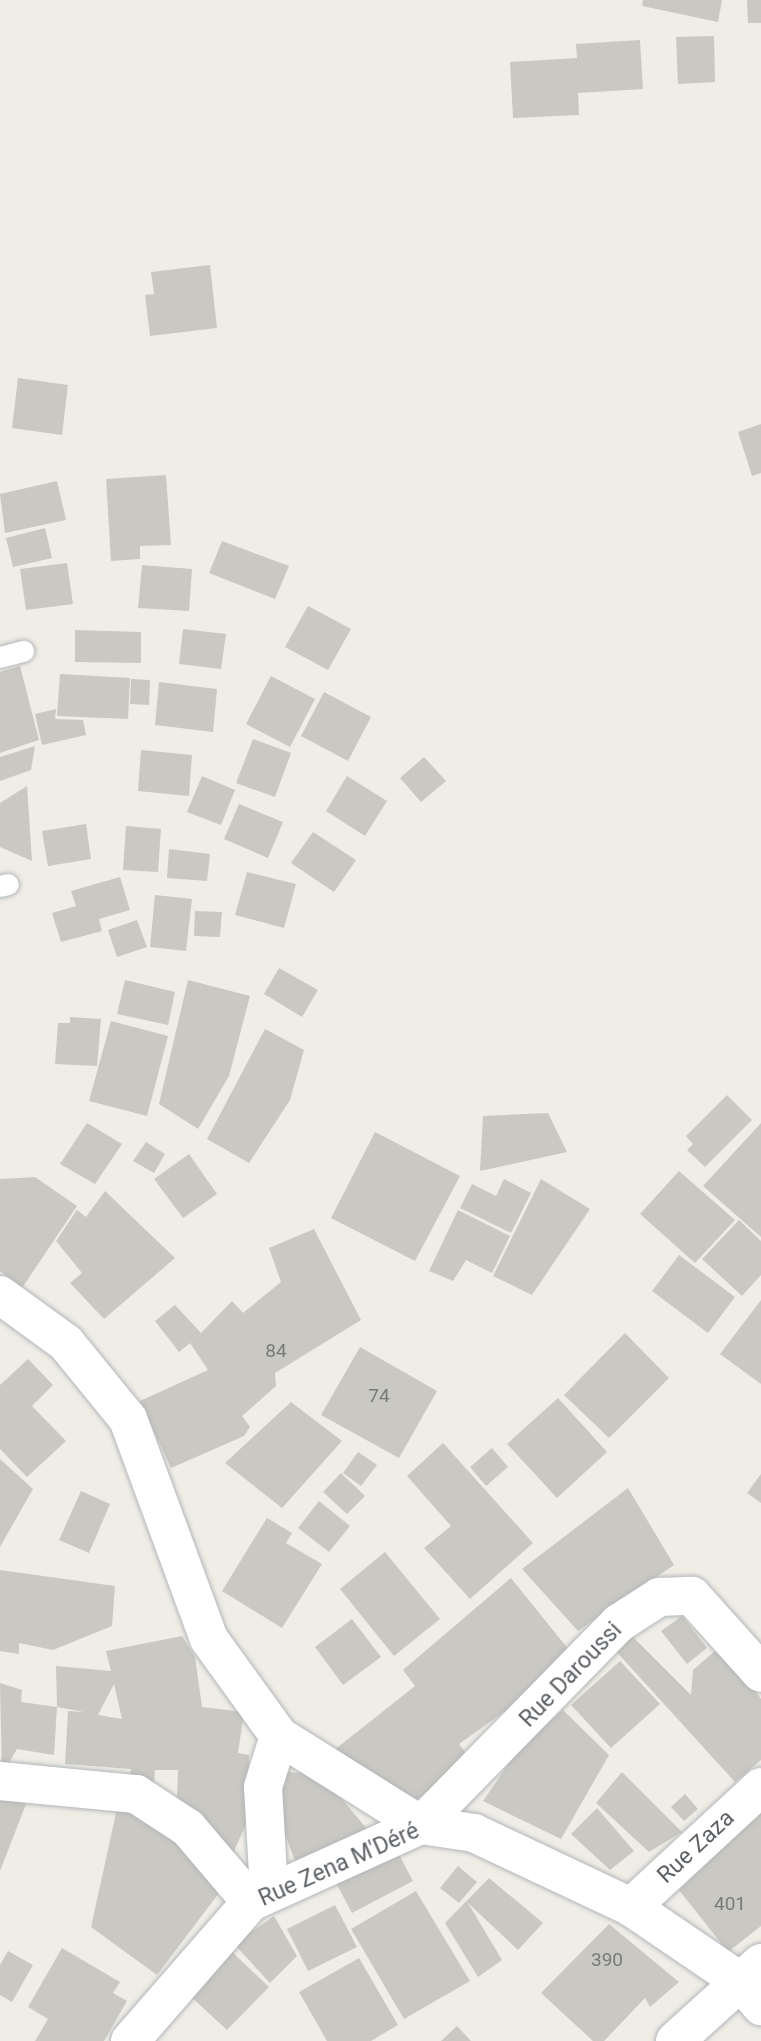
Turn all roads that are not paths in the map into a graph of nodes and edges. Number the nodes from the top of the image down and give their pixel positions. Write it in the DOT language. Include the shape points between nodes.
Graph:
graph roads {
  1 [pos="23,651"];
  2 [pos="0,657"];
  3 [pos="0,1295"];
  4 [pos="761,1672"];
  5 [pos="279,1737"];
  6 [pos="0,1781"];
  7 [pos="761,1787"];
  8 [pos="421,1825"];
  9 [pos="260,1897"];
  10 [pos="631,1907"];
  11 [pos="754,1983"];
  12 [pos="130,2041"];
  13 [pos="675,2041"];
  1 -- 2 [label="lane"];
  3 -- 5 [label="street" via="66,1343 128,1419 209,1639"];
  4 -- 8 [label="street, Rue Daroussi" via="692,1596 659,1597 619,1623"];
  5 -- 8 [label="street"];
  5 -- 9 [label="street" via="263,1787"];
  6 -- 9 [label="street" via="136,1794 188,1828"];
  7 -- 10 [label="street, Rue Zaza"];
  8 -- 9 [label="street, Rue Zena M'Déré"];
  8 -- 10 [label="street, Rue Zena M'Déré" via="474,1833"];
  9 -- 12 [label="street, Rue Zena M'Déré"];
  10 -- 11 [label="street, Rue Zena M'Déré"];
  11 -- 13 [label="street"];
}
